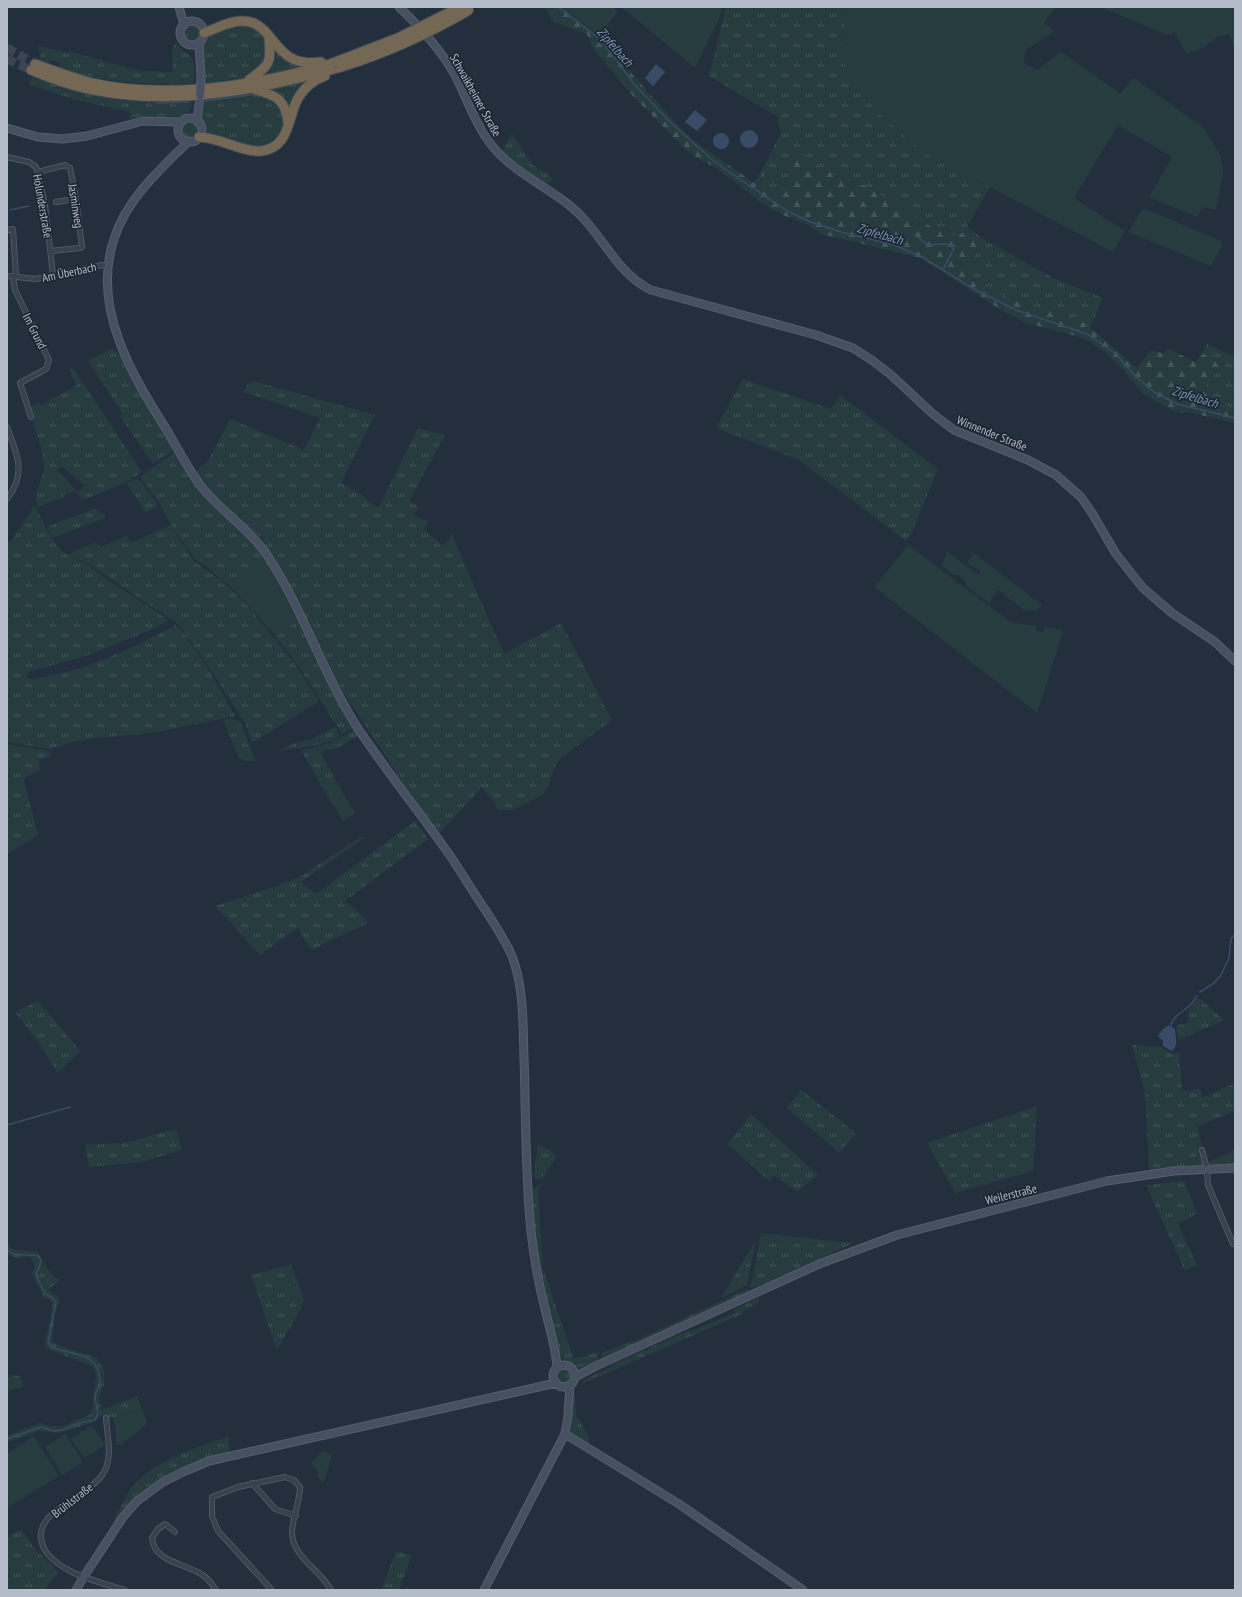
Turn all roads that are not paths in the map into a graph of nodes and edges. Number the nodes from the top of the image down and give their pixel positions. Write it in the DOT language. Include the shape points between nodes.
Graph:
graph roads {
  1 [pos="180,7"];
  2 [pos="399,7"];
  3 [pos="460,7"];
  4 [pos="475,7"];
  5 [pos="191,22"];
  6 [pos="184,25"];
  7 [pos="203,30"];
  8 [pos="269,37"];
  9 [pos="195,44"];
  10 [pos="336,68"];
  11 [pos="244,83"];
  12 [pos="253,89"];
  13 [pos="198,107"];
  14 [pos="190,118"];
  15 [pos="153,121"];
  16 [pos="181,122"];
  17 [pos="289,124"];
  18 [pos="7,128"];
  19 [pos="199,129"];
  20 [pos="178,130"];
  21 [pos="185,139"];
  22 [pos="7,159"];
  23 [pos="38,172"];
  24 [pos="76,198"];
  25 [pos="56,202"];
  26 [pos="7,230"];
  27 [pos="51,251"];
  28 [pos="108,266"];
  29 [pos="7,276"];
  30 [pos="53,276"];
  31 [pos="14,277"];
  32 [pos="689,300"];
  33 [pos="31,417"];
  34 [pos="7,427"];
  35 [pos="7,499"];
  36 [pos="1235,662"];
  37 [pos="1202,1150"];
  38 [pos="1235,1168"];
  39 [pos="1207,1171"];
  40 [pos="1233,1244"];
  41 [pos="555,1346"];
  42 [pos="564,1364"];
  43 [pos="557,1367"];
  44 [pos="574,1374"];
  45 [pos="554,1379"];
  46 [pos="570,1384"];
  47 [pos="563,1386"];
  48 [pos="569,1407"];
  49 [pos="106,1418"];
  50 [pos="565,1434"];
  51 [pos="252,1484"];
  52 [pos="296,1516"];
  53 [pos="175,1532"];
  54 [pos="83,1578"];
  55 [pos="76,1590"];
  56 [pos="125,1590"];
  57 [pos="216,1590"];
  58 [pos="272,1590"];
  59 [pos="331,1590"];
  60 [pos="484,1590"];
  61 [pos="803,1590"];
  1 -- 5 [label="main road"];
  1 -- 6 [label="main road"];
  2 -- 32 [label="main road, Schwaikheimer Straße" via="446,62 486,137 500,155 573,208 637,283 651,290"];
  3 -- 10 [label="highway, bridge"];
  4 -- 10 [label="highway, bridge" via="410,41"];
  5 -- 6 [label="main road"];
  5 -- 7 [label="main road" via="196,22"];
  6 -- 9 [label="main road" via="182,37 186,43"];
  7 -- 8 [label="highway" via="244,20 263,29"];
  7 -- 9 [label="main road" via="203,38"];
  8 -- 10 [label="highway" via="281,51 294,60 309,63 325,61"];
  8 -- 11 [label="highway" via="271,50 266,66"];
  9 -- 13 [label="main road, bridge" via="201,73"];
  10 -- 11 [label="highway"];
  10 -- 12 [label="highway"];
  10 -- 17 [label="highway" via="306,88 298,98"];
  11 -- 12 [label="highway" via="193,89 123,87 94,83 33,67 74,85 123,95 188,96"];
  12 -- 17 [label="highway" via="270,93 280,100 287,110"];
  13 -- 14 [label="main road"];
  13 -- 19 [label="main road"];
  14 -- 16 [label="main road"];
  14 -- 19 [label="main road"];
  15 -- 16 [label="main road"];
  15 -- 18 [label="main road" via="67,139 38,137"];
  15 -- 20 [label="main road"];
  16 -- 20 [label="main road"];
  17 -- 19 [label="highway" via="282,139 274,147 266,150 253,150 219,139"];
  19 -- 21 [label="main road" via="195,140"];
  20 -- 21 [label="main road"];
  21 -- 28 [label="main road" via="130,206 113,240"];
  22 -- 23 [label="street, Holunderstraße" via="32,163"];
  23 -- 24 [label="street, Jasminweg" via="65,165 70,168"];
  23 -- 27 [label="street, Holunderstraße"];
  24 -- 25 [label="street, Holunderstraße"];
  24 -- 27 [label="street, Jasminweg" via="82,247"];
  26 -- 31 [label="street" via="12,229"];
  27 -- 30 [label="street, Holunderstraße"];
  28 -- 30 [label="street, Am Überbach" via="102,264"];
  28 -- 41 [label="main road" via="108,295 116,334 147,399 200,485 264,551 281,577 335,690 357,727 448,852 510,951 522,1010 531,1231 537,1272"];
  29 -- 31 [label="street, Am Überbach"];
  30 -- 31 [label="street, Am Überbach" via="36,279"];
  31 -- 33 [label="street, Im Grund" via="15,290 49,360 46,369 20,383"];
  32 -- 36 [label="main road, Winnender Straße" via="816,335 853,348 890,374 949,428 1028,460 1056,475 1081,497 1116,554 1143,588 1167,609 1215,642"];
  34 -- 35 [label="street" via="16,449 19,474 16,485"];
  37 -- 39 [label="street"];
  38 -- 39 [label="main road, Weilerstraße"];
  39 -- 40 [label="street" via="1208,1185"];
  39 -- 44 [label="main road, Weilerstraße" via="1174,1171 1128,1177 897,1235 800,1272"];
  41 -- 42 [label="main road"];
  41 -- 43 [label="main road"];
  42 -- 43 [label="main road"];
  42 -- 44 [label="main road"];
  43 -- 45 [label="main road"];
  44 -- 46 [label="main road"];
  45 -- 47 [label="main road"];
  45 -- 54 [label="main road" via="538,1386 209,1461 152,1489 136,1502 123,1517"];
  46 -- 47 [label="main road"];
  46 -- 48 [label="main road"];
  47 -- 48 [label="main road"];
  48 -- 50 [label="main road"];
  49 -- 54 [label="street, Brühlstraße" via="107,1466 101,1476 50,1515 41,1530 41,1543 46,1553"];
  50 -- 60 [label="main road"];
  50 -- 61 [label="main road" via="679,1504"];
  51 -- 52 [label="street" via="275,1509"];
  51 -- 52 [label="street" via="285,1477 294,1480 300,1487"];
  51 -- 58 [label="street" via="212,1497 212,1516 222,1537"];
  52 -- 59 [label="street" via="292,1530 294,1543"];
  53 -- 57 [label="street" via="165,1524 158,1529 152,1538 155,1549 163,1557 202,1574"];
  54 -- 55 [label="main road"];
  54 -- 56 [label="street, Brühlstraße"];
}
